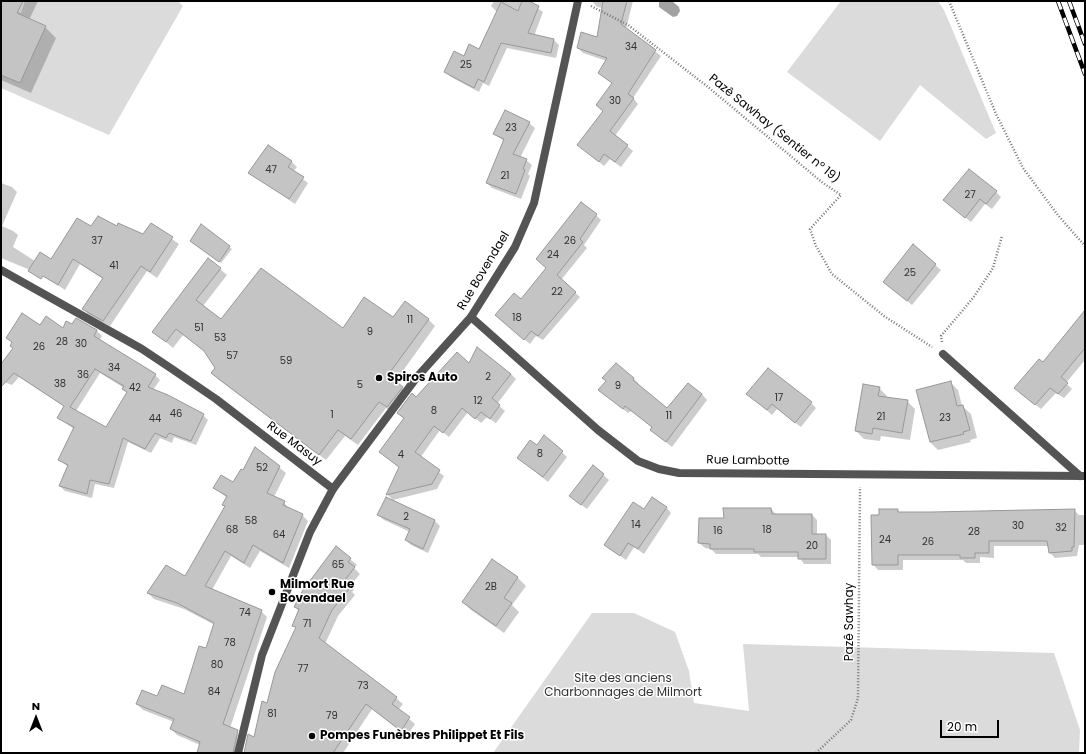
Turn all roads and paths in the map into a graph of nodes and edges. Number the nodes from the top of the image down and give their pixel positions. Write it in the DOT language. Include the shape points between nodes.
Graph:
graph roads {
  1 [pos="578,1"];
  2 [pos="949,1"];
  3 [pos="588,4"];
  4 [pos="1002,236"];
  5 [pos="1085,246"];
  6 [pos="1,270"];
  7 [pos="471,317"];
  8 [pos="943,354"];
  9 [pos="860,474"];
  10 [pos="1082,476"];
  11 [pos="333,489"];
  12 [pos="238,753"];
  13 [pos="816,753"];
  1 -- 7 [label="street, Rue Bovendael" via="534,203 515,247"];
  2 -- 5 [label="path" via="996,114 1023,168 1056,214"];
  3 -- 8 [label="path, Pazê Sawhay (Sentier n° 19)" via="628,25 841,195 810,229 816,246 832,274 884,316"];
  4 -- 8 [label="path" via="993,268 973,298 941,336"];
  6 -- 11 [label="street, Rue Masuy" via="172,369 216,399"];
  7 -- 9 [label="street, Rue Lambotte" via="598,430 638,461 679,473"];
  7 -- 11 [label="street, Rue Bovendael" via="417,377"];
  8 -- 10 [label="street, Rue Lambotte"];
  9 -- 10 [label="street, Rue Lambotte"];
  9 -- 13 [label="path, Pazê Sawhay" via="858,698 851,720"];
  11 -- 12 [label="street" via="310,532 262,655"];
}
